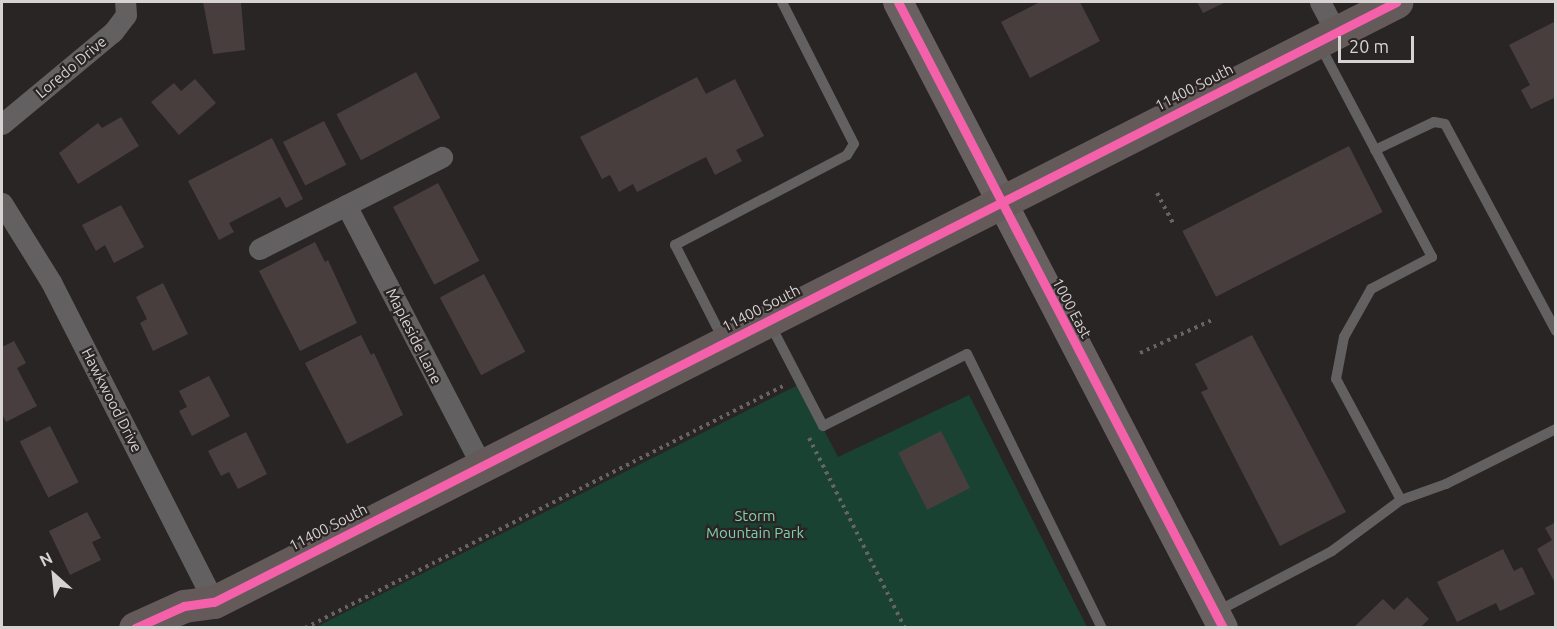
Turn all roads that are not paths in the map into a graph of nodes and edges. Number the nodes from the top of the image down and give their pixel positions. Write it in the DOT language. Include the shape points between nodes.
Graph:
graph roads {
  1 [pos="125,2"];
  2 [pos="782,2"];
  3 [pos="898,2"];
  4 [pos="1320,2"];
  5 [pos="1396,2"];
  6 [pos="1326,37"];
  7 [pos="2,124"];
  8 [pos="1375,150"];
  9 [pos="442,157"];
  10 [pos="2,203"];
  11 [pos="1001,203"];
  12 [pos="346,205"];
  13 [pos="259,249"];
  14 [pos="768,321"];
  15 [pos="1556,331"];
  16 [pos="725,343"];
  17 [pos="1556,429"];
  18 [pos="482,466"];
  19 [pos="1401,500"];
  20 [pos="207,615"];
  21 [pos="1218,623"];
  22 [pos="135,627"];
  23 [pos="1102,627"];
  1 -- 7 [label="street, Loredo Drive" via="126,15 113,32"];
  2 -- 16 [label="lane" via="854,144 847,155 675,245"];
  3 -- 11 [label="street, 1000 East"];
  4 -- 6 [label="street"];
  5 -- 6 [label="main road, 11400 South"];
  6 -- 8 [label="lane"];
  6 -- 11 [label="main road, 11400 South"];
  8 -- 15 [label="lane" via="1434,122 1445,124"];
  8 -- 19 [label="lane" via="1432,257 1371,289 1344,337 1336,379"];
  9 -- 12 [label="street"];
  10 -- 20 [label="street, Hawkwood Drive" via="51,282"];
  11 -- 14 [label="main road, 11400 South"];
  11 -- 21 [label="street, 1000 East"];
  12 -- 13 [label="street"];
  12 -- 18 [label="street, Mapleside Lane"];
  14 -- 16 [label="main road, 11400 South"];
  14 -- 23 [label="lane" via="822,426 966,354"];
  16 -- 18 [label="main road, 11400 South"];
  17 -- 19 [label="lane" via="1446,484"];
  18 -- 20 [label="main road, 11400 South"];
  19 -- 21 [label="lane" via="1332,551"];
  20 -- 22 [label="main road, 11400 South" via="184,606"];
}
